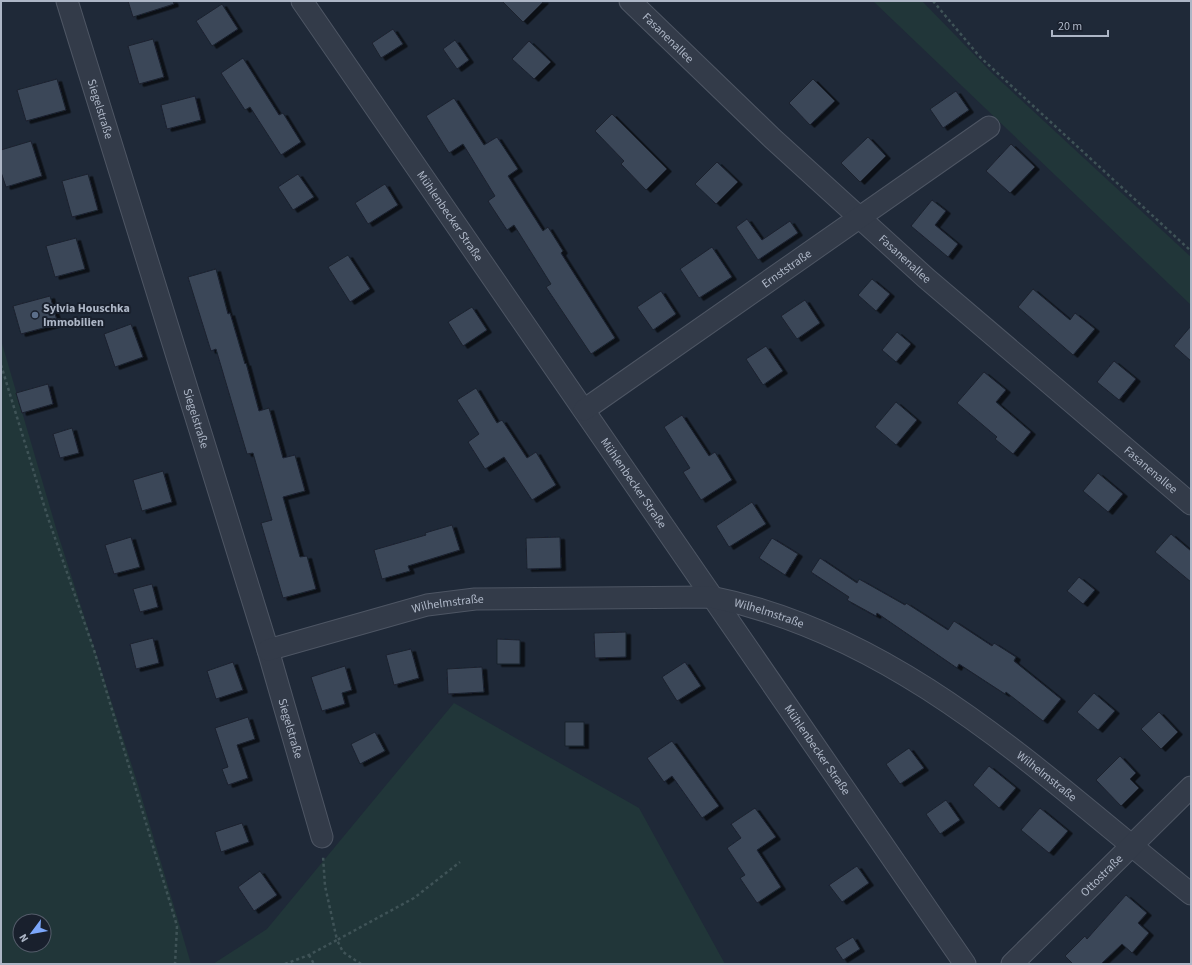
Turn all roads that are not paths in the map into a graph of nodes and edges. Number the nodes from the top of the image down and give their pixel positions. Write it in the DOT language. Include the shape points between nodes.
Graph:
graph roads {
  1 [pos="68,1"];
  2 [pos="302,1"];
  3 [pos="630,1"];
  4 [pos="989,127"];
  5 [pos="860,217"];
  6 [pos="584,410"];
  7 [pos="1191,504"];
  8 [pos="711,597"];
  9 [pos="268,650"];
  10 [pos="1191,787"];
  11 [pos="322,837"];
  12 [pos="1132,847"];
  13 [pos="1191,894"];
  14 [pos="965,964"];
  15 [pos="1012,964"];
  1 -- 9 [label="street, Siegelstraße"];
  2 -- 6 [label="street, Mühlenbecker Straße"];
  3 -- 5 [label="street, Fasanenallee" via="772,138"];
  4 -- 5 [label="street, Ernststraße"];
  5 -- 6 [label="street, Ernststraße"];
  5 -- 7 [label="street, Fasanenallee" via="926,278"];
  6 -- 8 [label="street, Mühlenbecker Straße"];
  8 -- 9 [label="street, Wilhelmstraße" via="448,601"];
  8 -- 12 [label="street, Wilhelmstraße" via="762,610 821,632 916,681 991,732"];
  8 -- 14 [label="street, Mühlenbecker Straße"];
  9 -- 11 [label="street, Siegelstraße"];
  10 -- 12 [label="street, Ottostraße"];
  12 -- 13 [label="street, Wilhelmstraße"];
  12 -- 15 [label="street, Ottostraße"];
}
